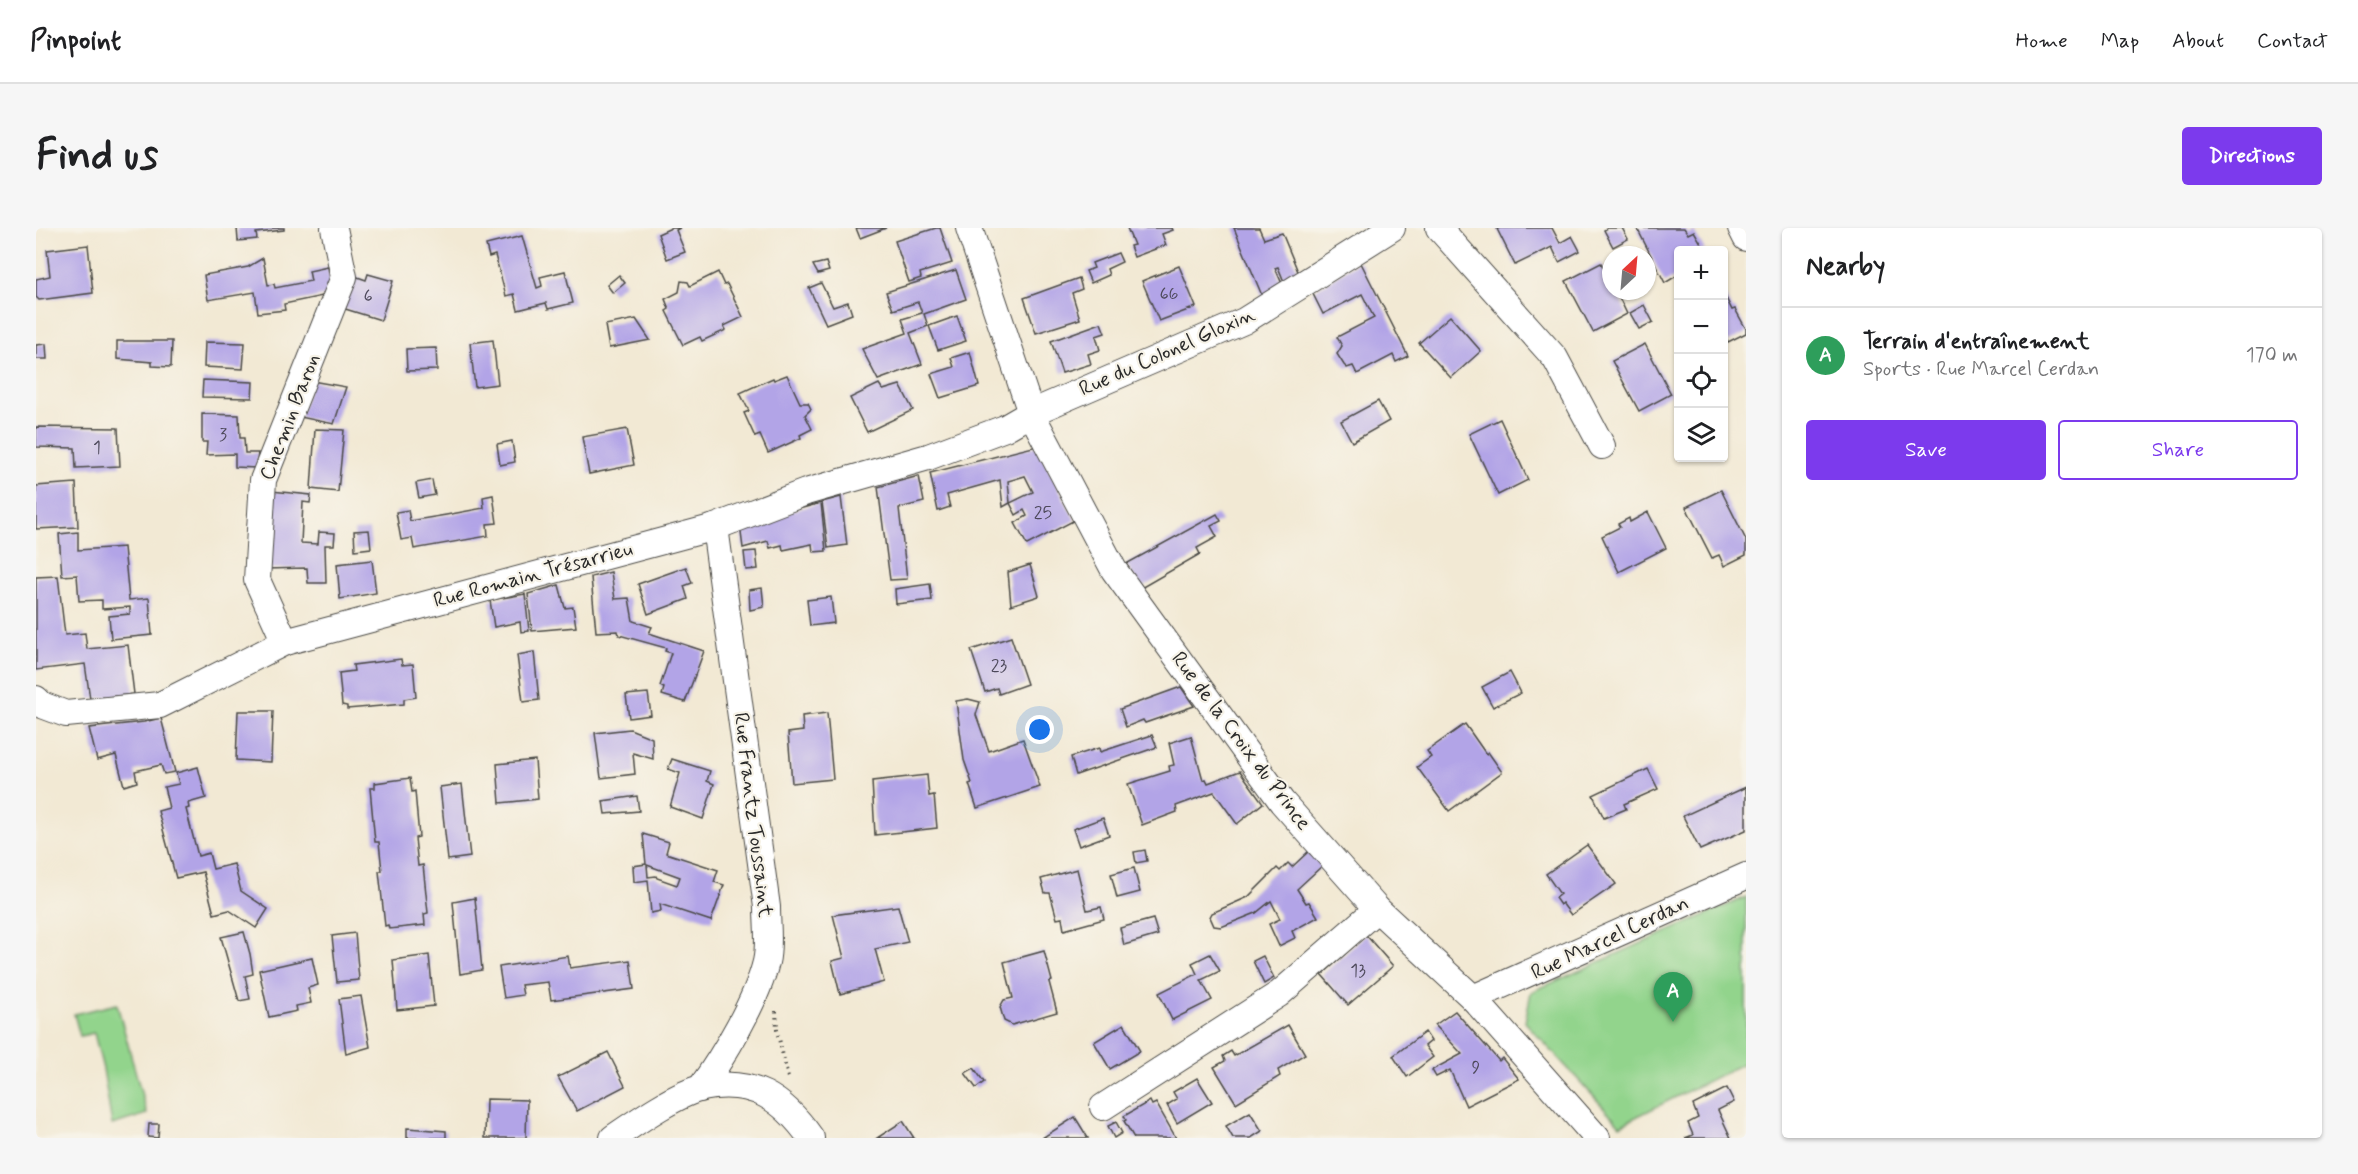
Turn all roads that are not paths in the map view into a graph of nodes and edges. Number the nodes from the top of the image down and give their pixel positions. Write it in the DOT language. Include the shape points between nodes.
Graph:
graph roads {
  1 [pos="334,228"];
  2 [pos="969,228"];
  3 [pos="1392,228"];
  4 [pos="1439,228"];
  5 [pos="1741,228"];
  6 [pos="1746,238"];
  7 [pos="1030,413"];
  8 [pos="1602,446"];
  9 [pos="715,526"];
  10 [pos="285,642"];
  11 [pos="36,699"];
  12 [pos="1746,876"];
  13 [pos="1377,909"];
  14 [pos="1473,998"];
  15 [pos="700,1089"];
  16 [pos="1103,1107"];
  17 [pos="613,1138"];
  18 [pos="811,1138"];
  19 [pos="1597,1138"];
  1 -- 10 [label="street, Chemin Baron" via="344,277 263,480 257,580"];
  2 -- 7 [label="street, Rue de la Croix du Prince"];
  3 -- 7 [label="street, Rue du Colonel Gloxin" via="1244,321"];
  4 -- 8 [label="street" via="1555,358"];
  5 -- 6 [label="street"];
  7 -- 9 [label="street, Rue Romain Trésarrieu" via="1005,428 928,457 806,492"];
  7 -- 13 [label="street, Rue de la Croix du Prince" via="1114,570 1282,802"];
  9 -- 10 [label="street, Rue Romain Trésarrieu"];
  9 -- 15 [label="street, Rue Frantz Toussaint" via="767,907 767,960 756,992"];
  10 -- 11 [label="street, Rue Romain Trésarrieu" via="160,705 66,714"];
  12 -- 14 [label="street, Rue Marcel Cerdan"];
  13 -- 14 [label="street, Rue de la Croix du Prince"];
  13 -- 16 [label="street" via="1279,994"];
  14 -- 19 [label="street, Rue de la Croix du Prince"];
  15 -- 17 [label="street"];
  15 -- 18 [label="street" via="736,1085 773,1097 796,1116"];
}
